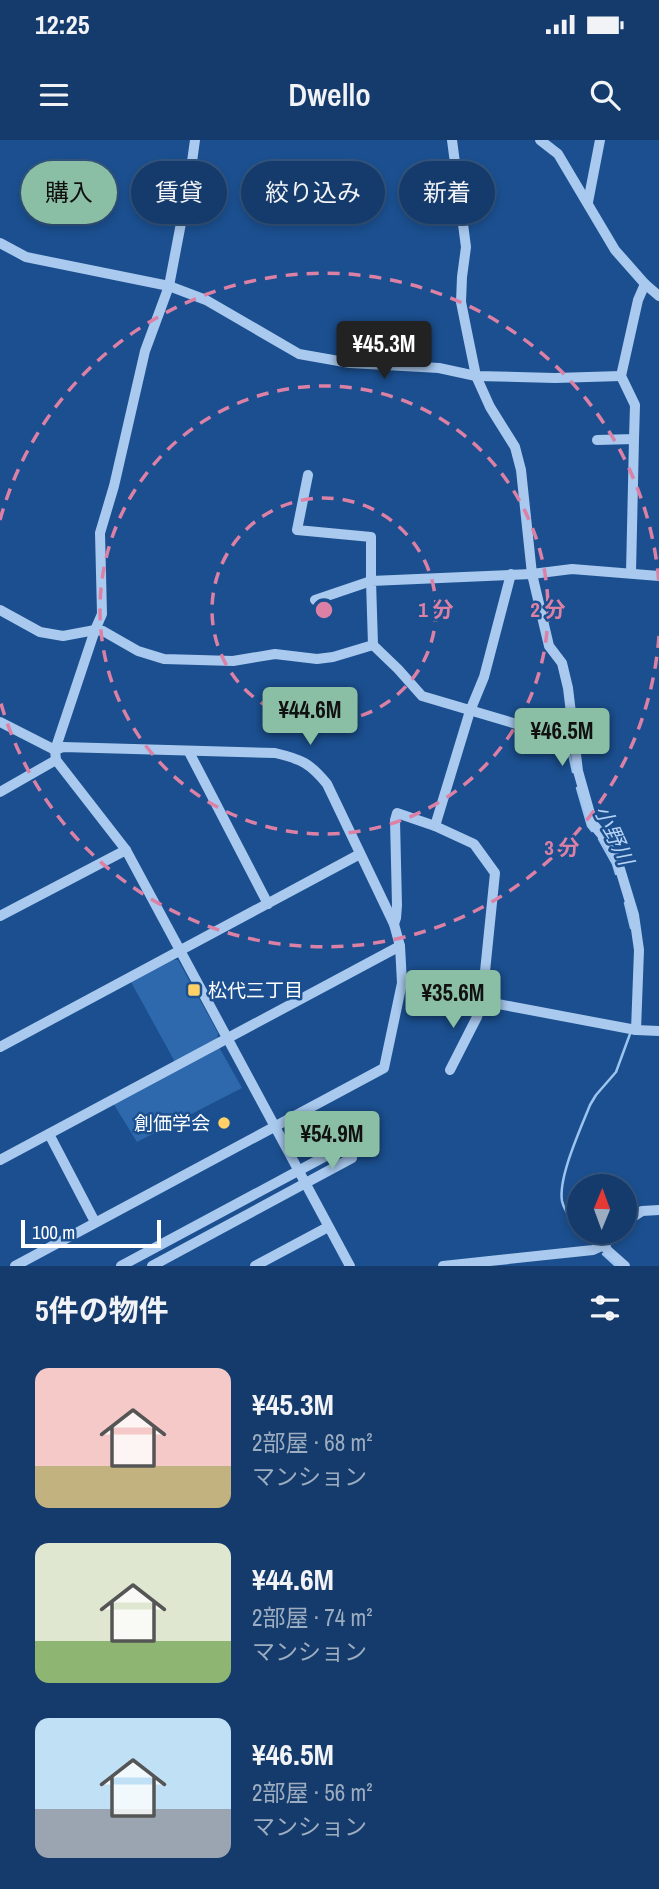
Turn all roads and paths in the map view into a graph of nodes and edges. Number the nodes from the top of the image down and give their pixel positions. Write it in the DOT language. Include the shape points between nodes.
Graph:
graph roads {
  1 [pos="195,140"];
  2 [pos="452,140"];
  3 [pos="540,140"];
  4 [pos="600,140"];
  5 [pos="587,202"];
  6 [pos="0,243"];
  7 [pos="645,284"];
  8 [pos="169,286"];
  9 [pos="659,296"];
  10 [pos="477,376"];
  11 [pos="621,376"];
  12 [pos="634,439"];
  13 [pos="597,440"];
  14 [pos="308,475"];
  15 [pos="631,573"];
  16 [pos="532,574"];
  17 [pos="511,575"];
  18 [pos="659,576"];
  19 [pos="371,581"];
  20 [pos="315,600"];
  21 [pos="1,611"];
  22 [pos="94,630"];
  23 [pos="373,645"];
  24 [pos="470,711"];
  25 [pos="0,722"];
  26 [pos="574,741"];
  27 [pos="189,752"];
  28 [pos="55,755"];
  29 [pos="0,792"];
  30 [pos="435,826"];
  31 [pos="125,850"];
  32 [pos="360,854"];
  33 [pos="268,904"];
  34 [pos="0,916"];
  35 [pos="394,924"];
  36 [pos="400,946"];
  37 [pos="180,951"];
  38 [pos="402,983"];
  39 [pos="482,1001"];
  40 [pos="636,1030"];
  41 [pos="659,1031"];
  42 [pos="228,1039"];
  43 [pos="1,1045"];
  44 [pos="450,1070"];
  45 [pos="275,1127"];
  46 [pos="49,1134"];
  47 [pos="350,1143"];
  48 [pos="352,1158"];
  49 [pos="0,1160"];
  50 [pos="299,1171"];
  51 [pos="306,1183"];
  52 [pos="659,1210"];
  53 [pos="637,1215"];
  54 [pos="95,1222"];
  55 [pos="328,1227"];
  56 [pos="604,1244"];
  57 [pos="468,1265"];
  58 [pos="15,1266"];
  59 [pos="121,1266"];
  60 [pos="152,1266"];
  61 [pos="255,1266"];
  62 [pos="350,1266"];
  63 [pos="443,1266"];
  64 [pos="625,1266"];
  1 -- 8 [label="street"];
  2 -- 10 [label="street" via="466,247 461,302"];
  3 -- 5 [label="street" via="558,154"];
  4 -- 5 [label="street"];
  5 -- 7 [label="street" via="615,250"];
  6 -- 8 [label="street" via="26,257"];
  7 -- 9 [label="street"];
  7 -- 11 [label="street"];
  8 -- 10 [label="street" via="206,300 299,354"];
  8 -- 22 [label="street" via="145,351 100,533 102,614"];
  10 -- 11 [label="street"];
  10 -- 16 [label="street" via="515,447"];
  11 -- 12 [label="street" via="635,405"];
  12 -- 13 [label="street"];
  12 -- 15 [label="street"];
  14 -- 19 [label="street" via="296,530 371,537"];
  15 -- 16 [label="street" via="572,569"];
  15 -- 18 [label="street"];
  16 -- 17 [label="street"];
  16 -- 26 [label="street" via="550,646 562,663"];
  17 -- 19 [label="street"];
  17 -- 24 [label="street" via="484,677"];
  19 -- 20 [label="street"];
  19 -- 23 [label="street"];
  21 -- 22 [label="street" via="40,632 63,636"];
  22 -- 23 [label="street" via="164,659 233,661 275,654 317,659"];
  22 -- 28 [label="street"];
  23 -- 24 [label="street" via="422,696"];
  24 -- 26 [label="street"];
  24 -- 30 [label="street"];
  25 -- 28 [label="street"];
  26 -- 40 [label="street" via="593,824 617,859 634,915 639,950"];
  27 -- 28 [label="street" via="63,747"];
  27 -- 32 [label="street" via="275,753 303,761 327,783"];
  27 -- 33 [label="street"];
  28 -- 29 [label="street"];
  28 -- 31 [label="street"];
  30 -- 35 [label="street" via="397,813"];
  30 -- 39 [label="street" via="474,844 495,873"];
  31 -- 34 [label="street"];
  31 -- 37 [label="street"];
  32 -- 33 [label="street"];
  32 -- 35 [label="street"];
  33 -- 37 [label="street"];
  35 -- 36 [label="street"];
  36 -- 38 [label="street"];
  36 -- 42 [label="street"];
  37 -- 42 [label="street"];
  37 -- 43 [label="street"];
  38 -- 39 [label="street"];
  38 -- 45 [label="street" via="384,1068"];
  39 -- 40 [label="street"];
  39 -- 44 [label="street"];
  40 -- 41 [label="street"];
  42 -- 45 [label="street"];
  42 -- 46 [label="street"];
  45 -- 50 [label="street"];
  45 -- 54 [label="street"];
  46 -- 49 [label="street"];
  46 -- 54 [label="street"];
  47 -- 50 [label="street"];
  48 -- 51 [label="street"];
  50 -- 51 [label="street"];
  50 -- 59 [label="street"];
  51 -- 55 [label="street"];
  51 -- 60 [label="street"];
  52 -- 53 [label="street"];
  54 -- 58 [label="street"];
  55 -- 61 [label="street"];
  55 -- 62 [label="street"];
  56 -- 57 [label="street" via="593,1250"];
  56 -- 64 [label="street"];
  57 -- 63 [label="street"];
}
